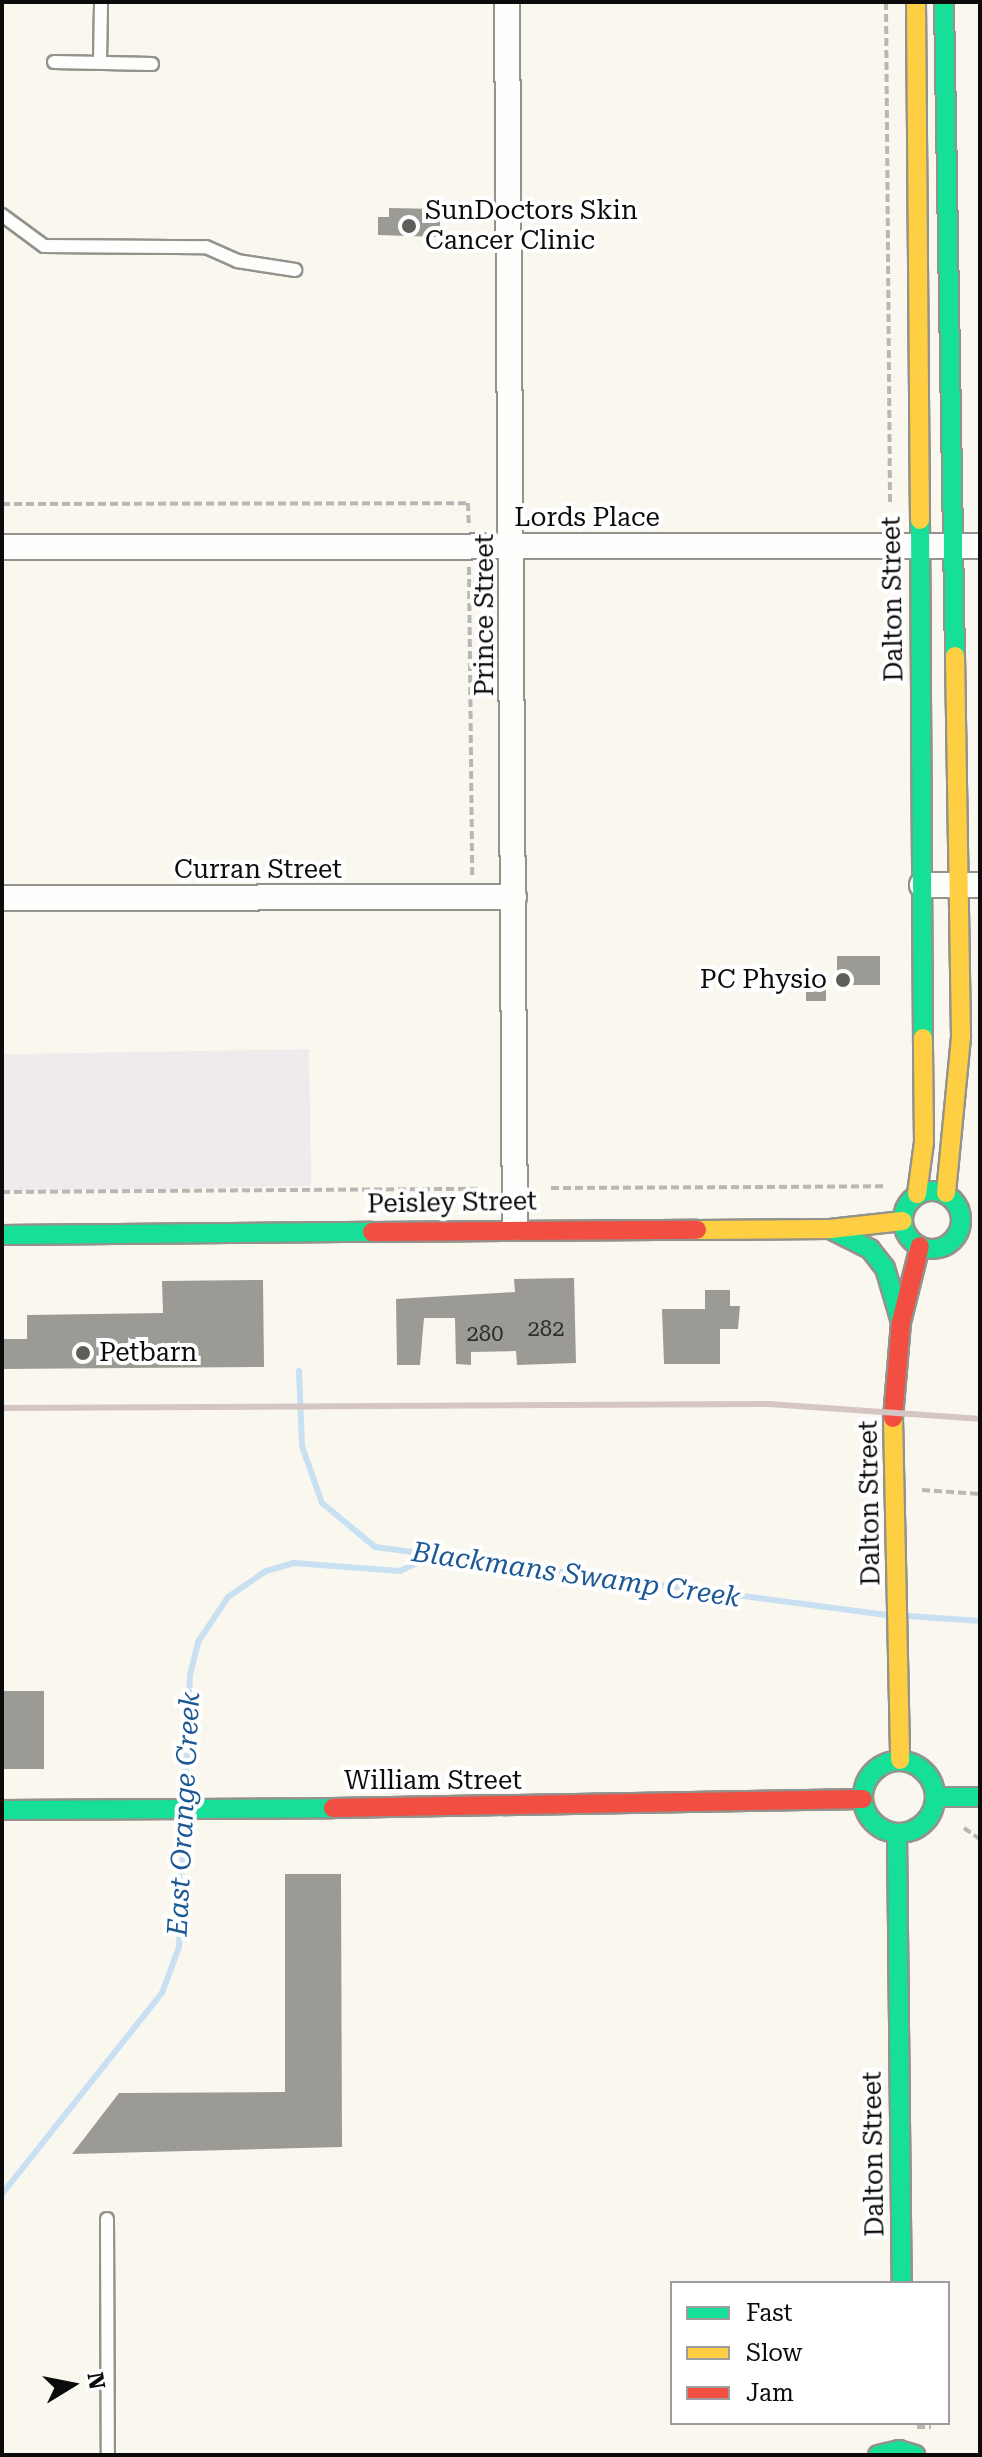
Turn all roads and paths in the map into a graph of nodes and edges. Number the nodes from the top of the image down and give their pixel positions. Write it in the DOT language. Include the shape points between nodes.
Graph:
graph roads {
  1 [pos="101,2"];
  2 [pos="507,2"];
  3 [pos="886,2"];
  4 [pos="916,2"];
  5 [pos="944,2"];
  6 [pos="54,62"];
  7 [pos="100,62"];
  8 [pos="152,64"];
  9 [pos="2,215"];
  10 [pos="295,270"];
  11 [pos="890,502"];
  12 [pos="2,504"];
  13 [pos="919,546"];
  14 [pos="952,546"];
  15 [pos="980,546"];
  16 [pos="2,547"];
  17 [pos="469,547"];
  18 [pos="512,547"];
  19 [pos="922,885"];
  20 [pos="970,885"];
  21 [pos="472,897"];
  22 [pos="514,897"];
  23 [pos="2,898"];
  24 [pos="884,1186"];
  25 [pos="551,1188"];
  26 [pos="479,1189"];
  27 [pos="2,1192"];
  28 [pos="946,1193"];
  29 [pos="917,1194"];
  30 [pos="971,1216"];
  31 [pos="903,1221"];
  32 [pos="515,1228"];
  33 [pos="830,1229"];
  34 [pos="2,1235"];
  35 [pos="920,1246"];
  36 [pos="901,1322"];
  37 [pos="922,1490"];
  38 [pos="980,1494"];
  39 [pos="900,1760"];
  40 [pos="936,1797"];
  41 [pos="980,1797"];
  42 [pos="863,1799"];
  43 [pos="2,1810"];
  44 [pos="964,1828"];
  45 [pos="897,1833"];
  46 [pos="980,1839"];
  47 [pos="107,2219"];
  48 [pos="902,2281"];
  49 [pos="891,2427"];
  50 [pos="915,2427"];
  51 [pos="879,2454"];
  52 [pos="108,2455"];
  53 [pos="917,2455"];
  1 -- 7 [label="lane"];
  2 -- 18 [label="street, Prince Street"];
  3 -- 11 [label="path"];
  4 -- 13 [label="main road, Dalton Street"];
  5 -- 14 [label="main road"];
  6 -- 7 [label="lane"];
  7 -- 8 [label="lane"];
  9 -- 10 [label="lane" via="44,246 206,247 237,261"];
  12 -- 17 [label="path" via="468,503"];
  13 -- 14 [label="street, Lords Place"];
  13 -- 18 [label="street, Lords Place"];
  13 -- 19 [label="main road, Dalton Street"];
  14 -- 15 [label="street, Lords Place"];
  14 -- 20 [label="main road"];
  16 -- 17 [label="street, Lords Place"];
  17 -- 18 [label="street, Lords Place"];
  17 -- 21 [label="path"];
  18 -- 22 [label="street, Prince Street"];
  19 -- 20 [label="street"];
  19 -- 29 [label="main road, Dalton Street" via="924,1142"];
  20 -- 28 [label="main road"];
  21 -- 22 [label="street, Curran Street"];
  21 -- 23 [label="street, Curran Street"];
  22 -- 32 [label="street, Prince Street"];
  24 -- 25 [label="path"];
  26 -- 27 [label="path"];
  28 -- 29 [label="main road"];
  28 -- 30 [label="main road"];
  29 -- 31 [label="main road"];
  30 -- 35 [label="main road" via="946,1246"];
  31 -- 33 [label="main road, Peisley Street"];
  31 -- 35 [label="main road"];
  32 -- 33 [label="main road, Peisley Street"];
  32 -- 34 [label="main road, Peisley Street"];
  33 -- 36 [label="main road" via="876,1257"];
  35 -- 36 [label="main road, Dalton Street"];
  36 -- 39 [label="main road, Dalton Street" via="893,1411"];
  37 -- 38 [label="path"];
  39 -- 40 [label="main road" via="921,1767"];
  39 -- 42 [label="main road" via="877,1768"];
  40 -- 41 [label="main road"];
  40 -- 45 [label="main road" via="920,1827"];
  42 -- 43 [label="main road, William Street" via="791,1805"];
  42 -- 45 [label="main road" via="871,1818"];
  44 -- 46 [label="path"];
  45 -- 48 [label="main road, Dalton Street"];
  47 -- 52 [label="lane"];
  49 -- 51 [label="main road"];
  50 -- 53 [label="main road"];
  51 -- 53 [label="main road"];
}
